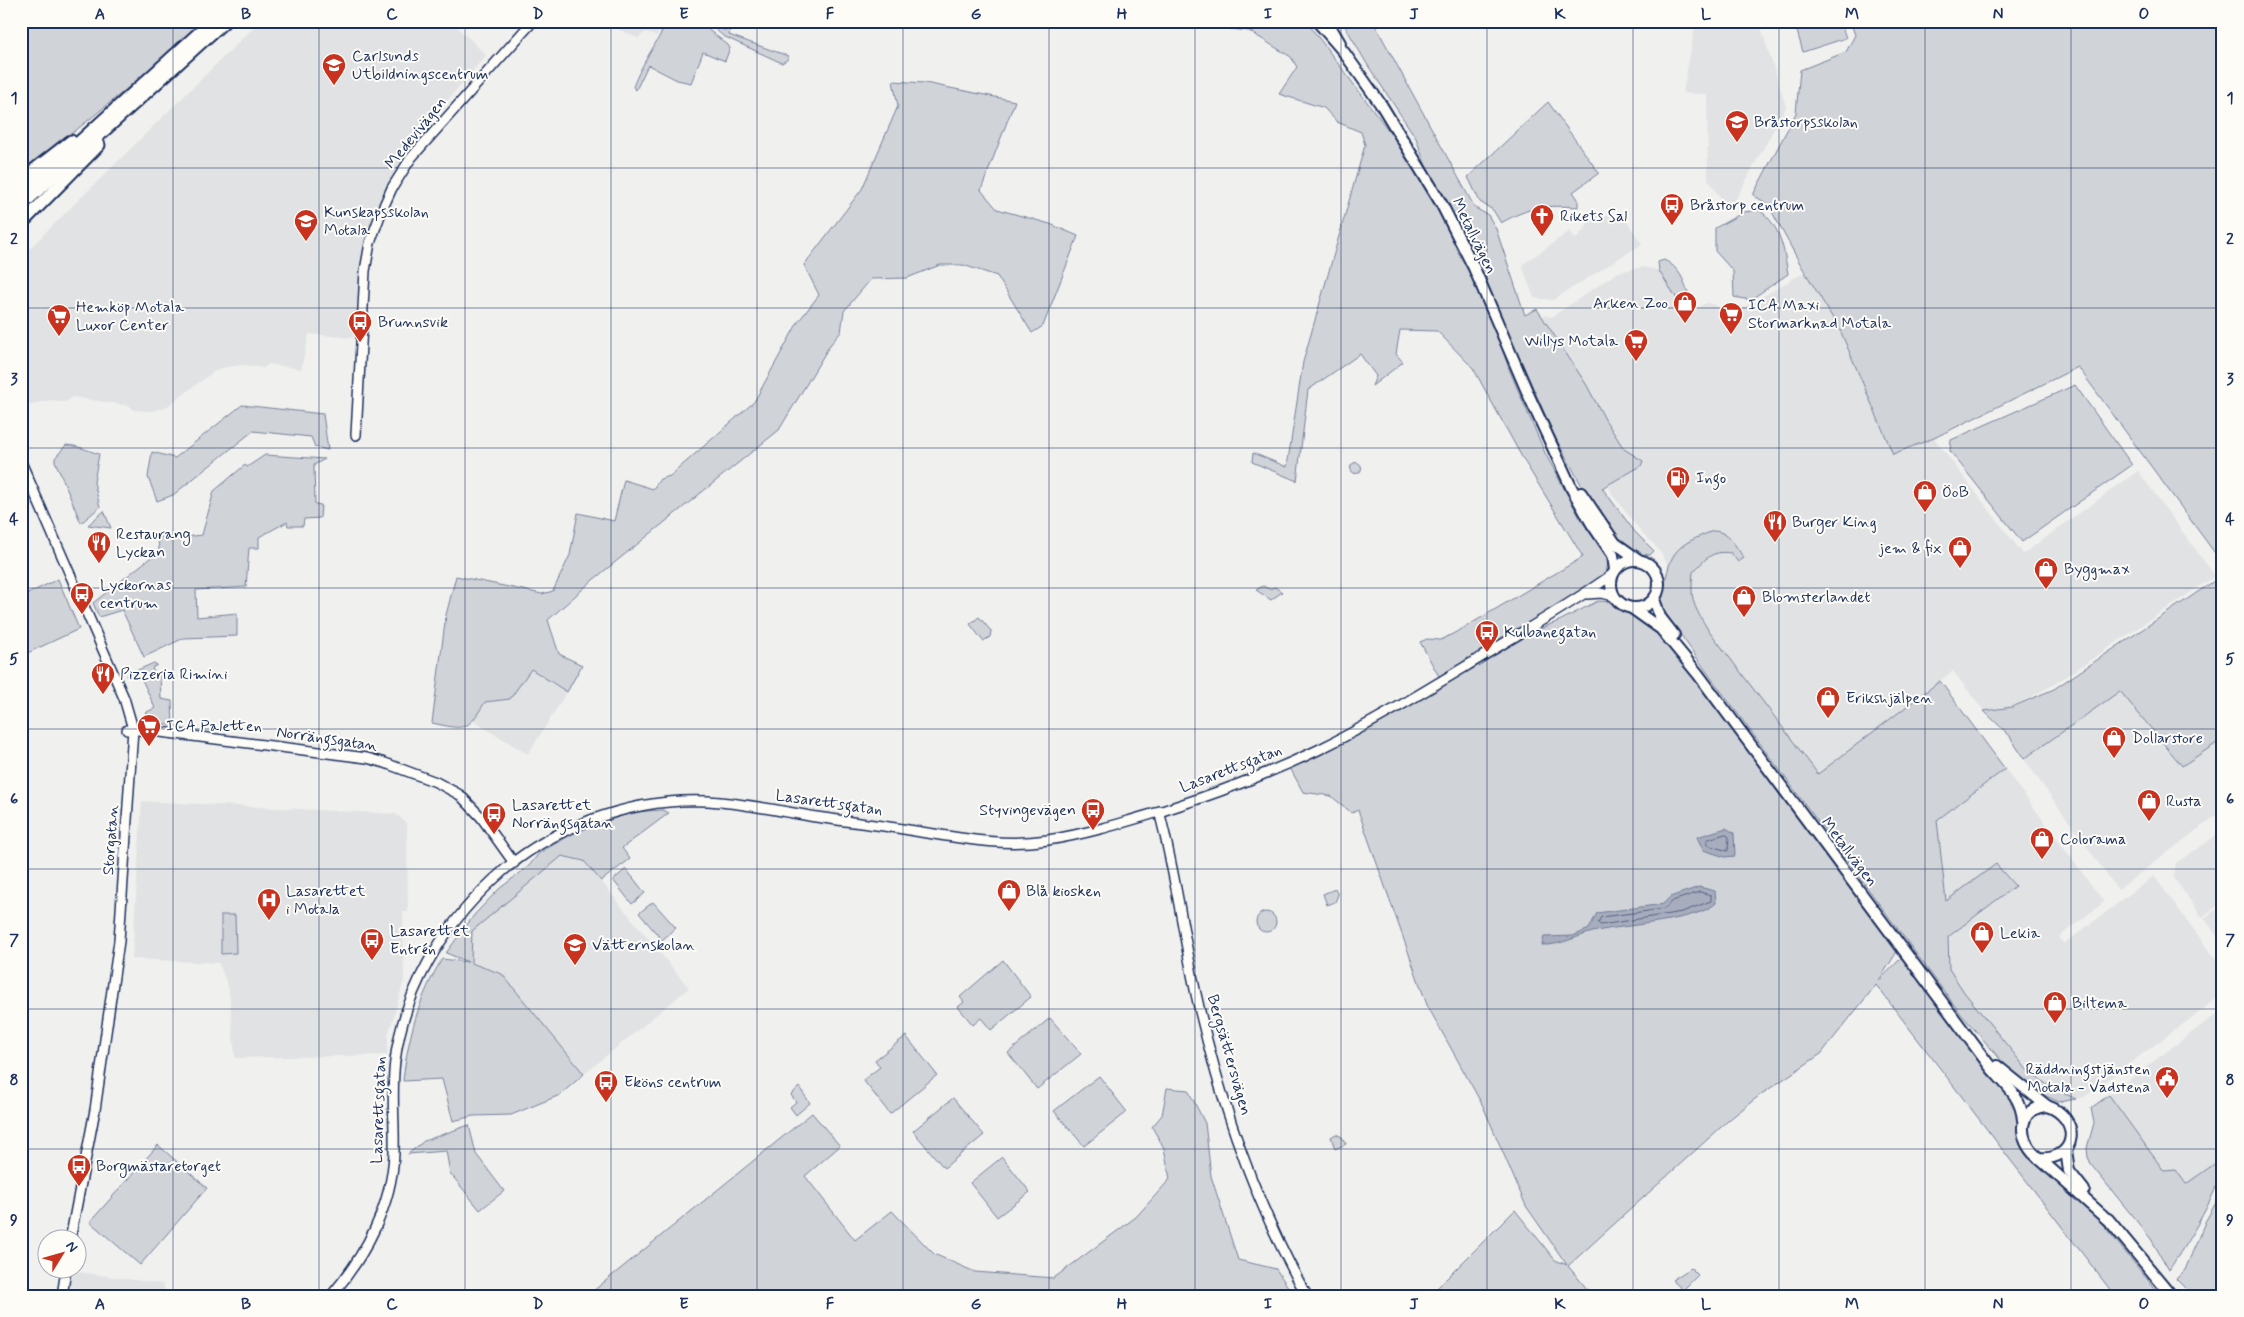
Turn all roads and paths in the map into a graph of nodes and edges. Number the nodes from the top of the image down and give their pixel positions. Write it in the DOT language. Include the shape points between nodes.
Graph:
graph roads {
  1 [pos="212,21"];
  2 [pos="225,21"];
  3 [pos="533,21"];
  4 [pos="1317,21"];
  5 [pos="1327,21"];
  6 [pos="1343,51"];
  7 [pos="161,81"];
  8 [pos="107,118"];
  9 [pos="21,180"];
  10 [pos="21,195"];
  11 [pos="21,206"];
  12 [pos="21,224"];
  13 [pos="356,436"];
  14 [pos="1553,448"];
  15 [pos="21,462"];
  16 [pos="21,476"];
  17 [pos="1639,560"];
  18 [pos="1614,572"];
  19 [pos="1584,595"];
  20 [pos="1613,596"];
  21 [pos="1654,600"];
  22 [pos="1633,609"];
  23 [pos="1698,674"];
  24 [pos="130,729"];
  25 [pos="1159,812"];
  26 [pos="514,863"];
  27 [pos="1976,1047"];
  28 [pos="2047,1106"];
  29 [pos="2023,1120"];
  30 [pos="2066,1150"];
  31 [pos="2038,1158"];
  32 [pos="2110,1222"];
  33 [pos="66,1230"];
  34 [pos="72,1230"];
  35 [pos="59,1280"];
  36 [pos="64,1280"];
  37 [pos="57,1296"];
  38 [pos="62,1296"];
  39 [pos="331,1296"];
  40 [pos="1307,1296"];
  41 [pos="2172,1296"];
  1 -- 8 [label="highway"];
  2 -- 7 [label="highway"];
  3 -- 13 [label="street, Medevivägen" via="416,152 382,210 370,243 365,271"];
  4 -- 6 [label="main road, Metallvägen"];
  5 -- 6 [label="main road, Metallvägen"];
  6 -- 14 [label="main road, Metallvägen" via="1397,129 1441,203 1474,268"];
  7 -- 11 [label="highway"];
  7 -- 12 [label="highway"];
  8 -- 9 [label="highway" via="72,140"];
  8 -- 10 [label="highway"];
  14 -- 17 [label="main road, Metallvägen" via="1609,535"];
  14 -- 18 [label="main road, Metallvägen" via="1583,509 1612,552"];
  15 -- 24 [label="street, Storgatan" via="124,698"];
  16 -- 24 [label="street, Storgatan"];
  17 -- 18 [label="main road" via="1626,562"];
  17 -- 21 [label="main road" via="1649,564 1657,574 1659,587"];
  18 -- 19 [label="street, Lasarettsgatan"];
  18 -- 20 [label="main road" via="1611,583"];
  19 -- 20 [label="street" via="1601,593"];
  19 -- 25 [label="street, Lasarettsgatan" via="1335,742 1250,780"];
  20 -- 22 [label="main road" via="1622,605"];
  21 -- 22 [label="main road" via="1645,607"];
  21 -- 23 [label="main road, Metallvägen" via="1660,617"];
  22 -- 23 [label="main road, Metallvägen" via="1661,629"];
  23 -- 27 [label="main road, Metallvägen"];
  24 -- 26 [label="street, Norrängsgatan" via="359,757 385,763 436,782 460,795 481,817"];
  24 -- 33 [label="street, Storgatan" via="113,941 90,1109"];
  24 -- 34 [label="street, Storgatan" via="119,941 96,1110"];
  25 -- 26 [label="street, Lasarettsgatan" via="1056,838 1000,843 723,802 673,801 585,823 546,842"];
  25 -- 40 [label="street, Bergsättersvägen" via="1217,1079 1263,1207"];
  26 -- 39 [label="street, Lasarettsgatan" via="488,884 462,913 433,952 417,982 395,1059 393,1167 385,1203 358,1258"];
  27 -- 28 [label="main road, Metallvägen"];
  27 -- 29 [label="main road, Metallvägen" via="2019,1100"];
  28 -- 29 [label="main road" via="2033,1110"];
  28 -- 30 [label="main road" via="2058,1111 2068,1124 2072,1134"];
  29 -- 31 [label="main road" via="2023,1137"];
  30 -- 31 [label="main road" via="2057,1156"];
  30 -- 32 [label="main road" via="2072,1176"];
  31 -- 32 [label="main road"];
  32 -- 41 [label="main road"];
  35 -- 37 [label="street"];
  36 -- 38 [label="street"];
}
